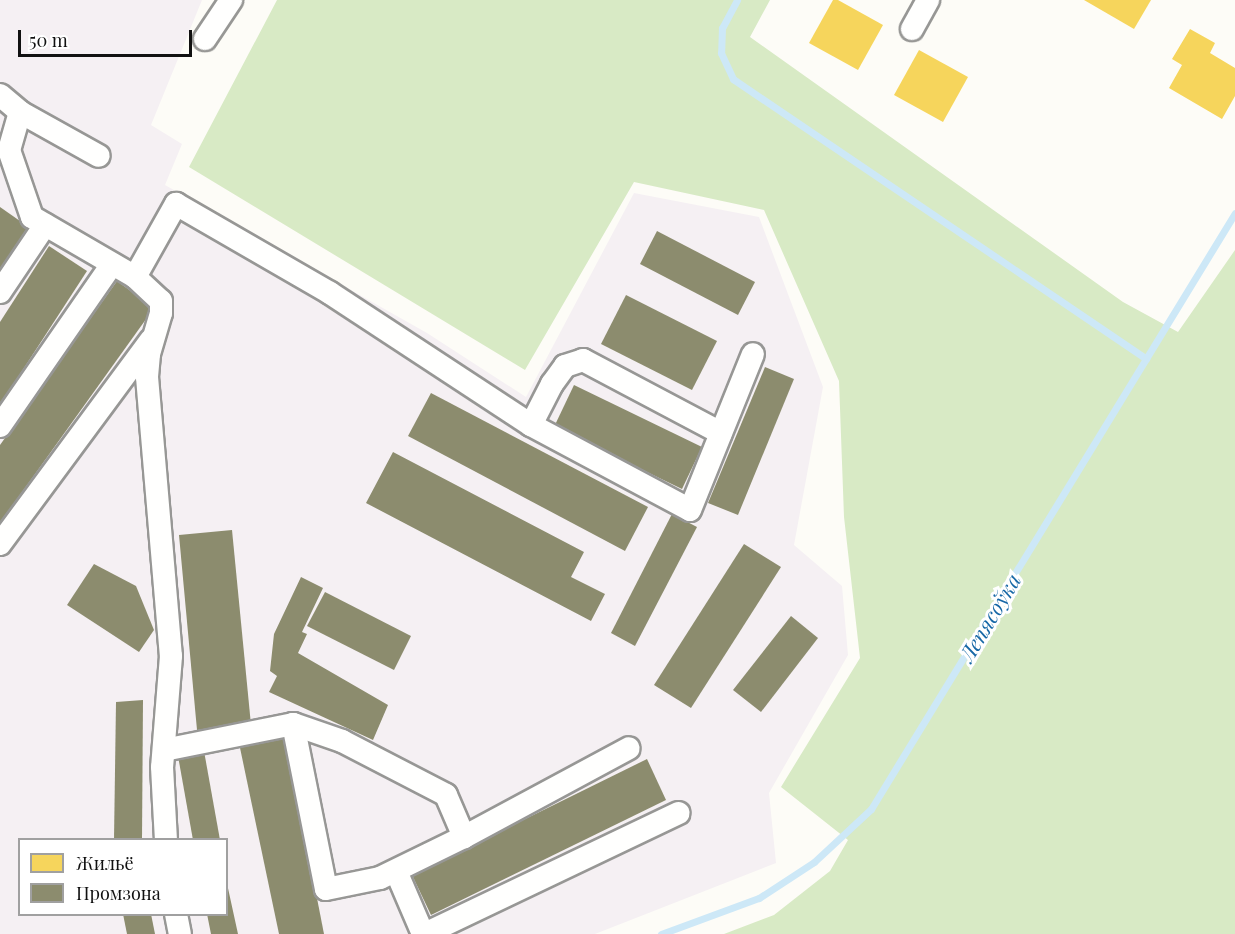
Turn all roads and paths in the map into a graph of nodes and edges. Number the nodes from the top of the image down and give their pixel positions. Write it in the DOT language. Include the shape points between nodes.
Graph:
graph roads {
  1 [pos="231,0"];
  2 [pos="928,0"];
  3 [pos="912,29"];
  4 [pos="206,39"];
  5 [pos="0,95"];
  6 [pos="20,112"];
  7 [pos="4,156"];
  8 [pos="99,156"];
  9 [pos="45,225"];
  10 [pos="112,264"];
  11 [pos="135,277"];
  12 [pos="0,292"];
  13 [pos="155,334"];
  14 [pos="753,354"];
  15 [pos="531,425"];
  16 [pos="0,426"];
  17 [pos="721,433"];
  18 [pos="0,544"];
  19 [pos="293,724"];
  20 [pos="629,748"];
  21 [pos="164,750"];
  22 [pos="679,813"];
  23 [pos="464,837"];
  24 [pos="166,838"];
  25 [pos="396,871"];
  26 [pos="176,916"];
  27 [pos="180,934"];
  28 [pos="424,934"];
  1 -- 4 [label="street"];
  2 -- 3 [label="street"];
  5 -- 6 [label="street"];
  6 -- 7 [label="street"];
  6 -- 8 [label="street"];
  7 -- 9 [label="street" via="32,217"];
  9 -- 10 [label="street"];
  9 -- 12 [label="street"];
  10 -- 11 [label="street"];
  10 -- 16 [label="street"];
  11 -- 13 [label="street" via="160,301"];
  11 -- 15 [label="street" via="176,204 330,293"];
  13 -- 18 [label="street"];
  13 -- 21 [label="street" via="147,377 171,656"];
  14 -- 17 [label="street"];
  15 -- 17 [label="street" via="565,366 583,360"];
  15 -- 17 [label="street" via="690,510"];
  19 -- 21 [label="street"];
  19 -- 23 [label="street" via="342,741 446,795"];
  19 -- 25 [label="street" via="326,890"];
  20 -- 23 [label="street"];
  21 -- 24 [label="street"];
  22 -- 28 [label="street"];
  23 -- 25 [label="street"];
  25 -- 28 [label="street"];
  26 -- 27 [label="street"];
}
